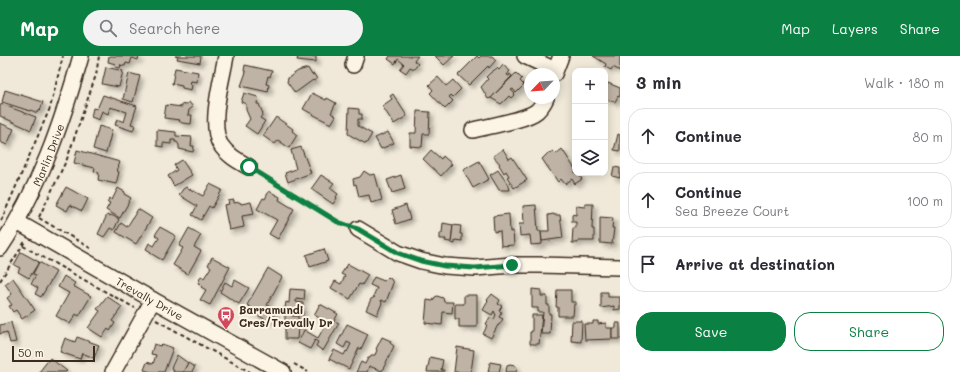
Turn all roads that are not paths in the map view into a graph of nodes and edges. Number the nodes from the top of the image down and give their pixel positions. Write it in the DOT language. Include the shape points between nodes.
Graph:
graph roads {
  1 [pos="81,56"];
  2 [pos="226,56"];
  3 [pos="525,56"];
  4 [pos="561,56"];
  5 [pos="547,68"];
  6 [pos="556,68"];
  7 [pos="542,104"];
  8 [pos="473,130"];
  9 [pos="249,167"];
  10 [pos="17,222"];
  11 [pos="358,229"];
  12 [pos="0,248"];
  13 [pos="620,268"];
  14 [pos="153,300"];
  15 [pos="113,372"];
  16 [pos="283,372"];
  1 -- 10 [label="street, Marlin Drive" via="60,125"];
  2 -- 9 [label="street" via="215,128 220,144 232,157"];
  3 -- 5 [label="street"];
  4 -- 6 [label="street"];
  7 -- 8 [label="street" via="536,112 522,118"];
  10 -- 12 [label="street, Marlin Drive"];
  10 -- 14 [label="street, Trevally Drive"];
  11 -- 13 [label="street" via="398,253 445,266 475,268 539,265"];
  14 -- 15 [label="street"];
  14 -- 16 [label="street, Trevally Drive"];
}
